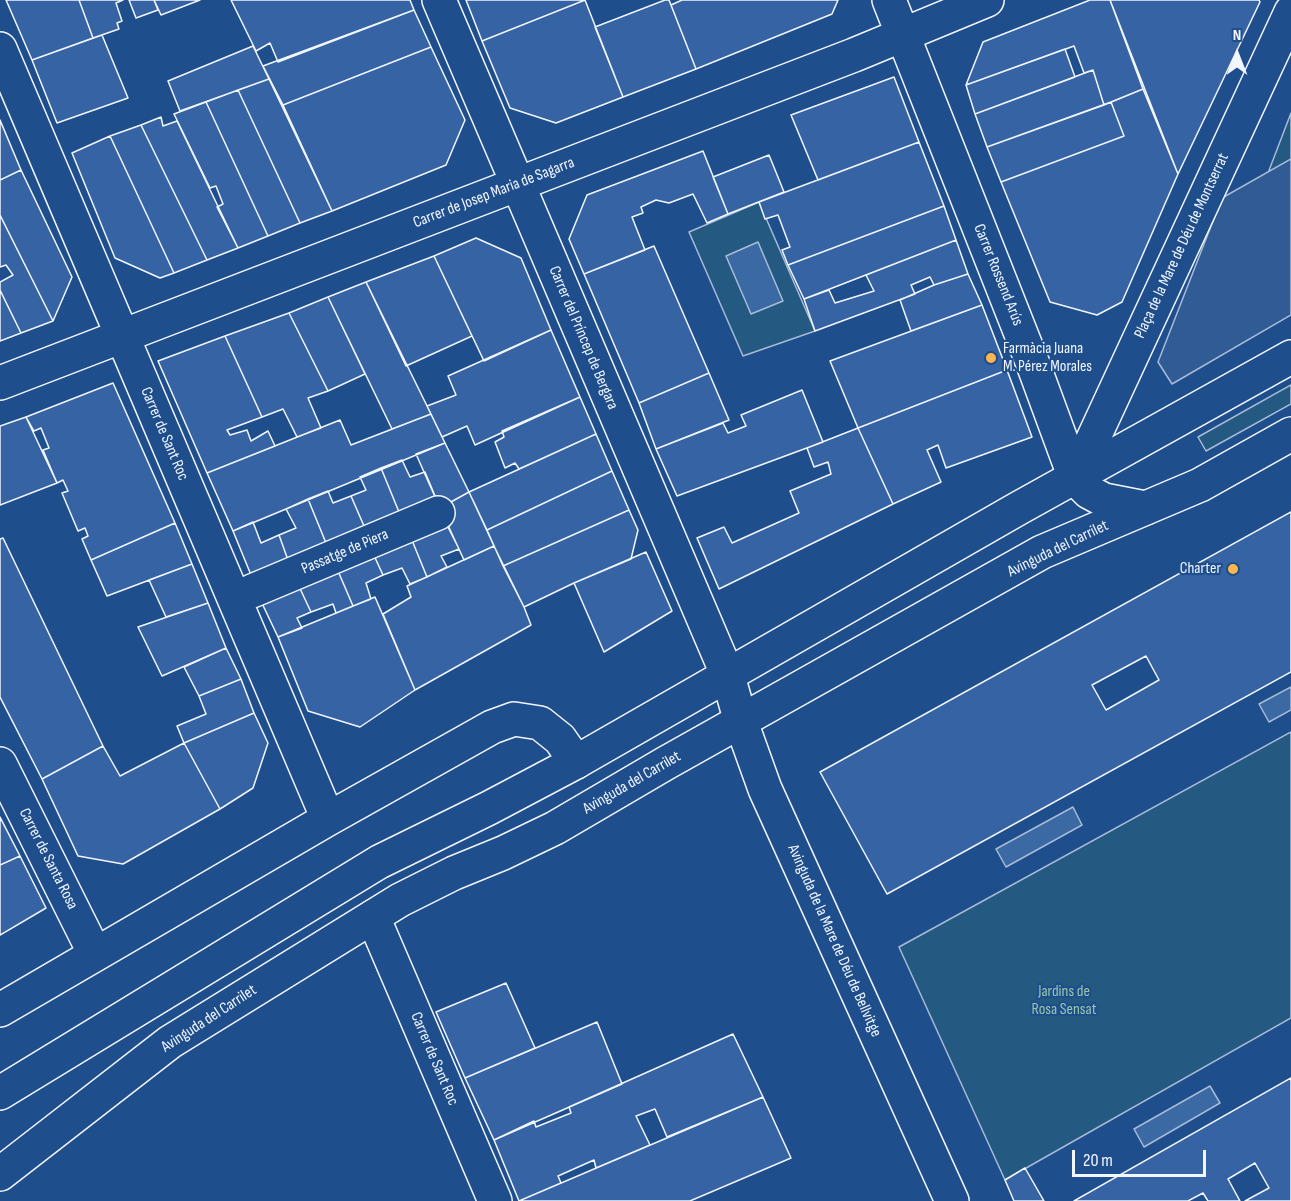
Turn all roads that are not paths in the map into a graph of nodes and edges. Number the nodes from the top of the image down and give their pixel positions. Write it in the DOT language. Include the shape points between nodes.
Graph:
graph roads {
  1 [pos="439,0"];
  2 [pos="889,0"];
  3 [pos="987,0"];
  4 [pos="1288,9"];
  5 [pos="903,35"];
  6 [pos="0,49"];
  7 [pos="518,184"];
  8 [pos="122,336"];
  9 [pos="1291,357"];
  10 [pos="0,383"];
  11 [pos="1291,434"];
  12 [pos="1076,478"];
  13 [pos="1145,508"];
  14 [pos="438,513"];
  15 [pos="252,591"];
  16 [pos="728,676"];
  17 [pos="741,722"];
  18 [pos="576,762"];
  19 [pos="0,764"];
  20 [pos="328,819"];
  21 [pos="373,917"];
  22 [pos="95,954"];
  23 [pos="0,1010"];
  24 [pos="0,1093"];
  25 [pos="0,1174"];
  26 [pos="495,1201"];
  27 [pos="952,1201"];
  1 -- 7 [label="street, Carrer del Príncep de Bergara"];
  2 -- 5 [label="street, Carrer Rossend Arús"];
  3 -- 5 [label="street, Carrer de Josep Maria de Sagarra"];
  4 -- 12 [label="street, Plaça de la Mare de Déu de Montserrat"];
  5 -- 7 [label="street, Carrer de Josep Maria de Sagarra"];
  5 -- 12 [label="street, Carrer Rossend Arús"];
  6 -- 8 [label="street, Carrer de Sant Roc"];
  7 -- 8 [label="street, Carrer de Josep Maria de Sagarra"];
  7 -- 16 [label="street, Carrer del Príncep de Bergara"];
  8 -- 10 [label="street, Carrer de Josep Maria de Sagarra"];
  8 -- 20 [label="street, Carrer de Sant Roc"];
  9 -- 12 [label="street"];
  11 -- 13 [label="street, Avinguda del Carrilet" via="1200,485"];
  12 -- 13 [label="street, Carrer Rossend Arús" via="1104,500"];
  12 -- 16 [label="street"];
  13 -- 17 [label="street, Avinguda del Carrilet" via="1042,552"];
  14 -- 15 [label="street, Passatge de Piera"];
  16 -- 17 [label="street, Avinguda de la Mare de Déu de Bellvitge"];
  16 -- 18 [label="street"];
  17 -- 21 [label="street, Avinguda del Carrilet" via="555,828 453,873"];
  17 -- 27 [label="street, Avinguda de la Mare de Déu de Bellvitge" via="765,789"];
  18 -- 20 [label="street" via="560,739 540,723 514,719 492,727"];
  18 -- 24 [label="street" via="379,861"];
  19 -- 22 [label="street, Carrer de Santa Rosa"];
  20 -- 22 [label="street"];
  21 -- 25 [label="street, Avinguda del Carrilet" via="170,1042"];
  21 -- 26 [label="street, Carrer de Sant Roc"];
  22 -- 23 [label="street"];
}
